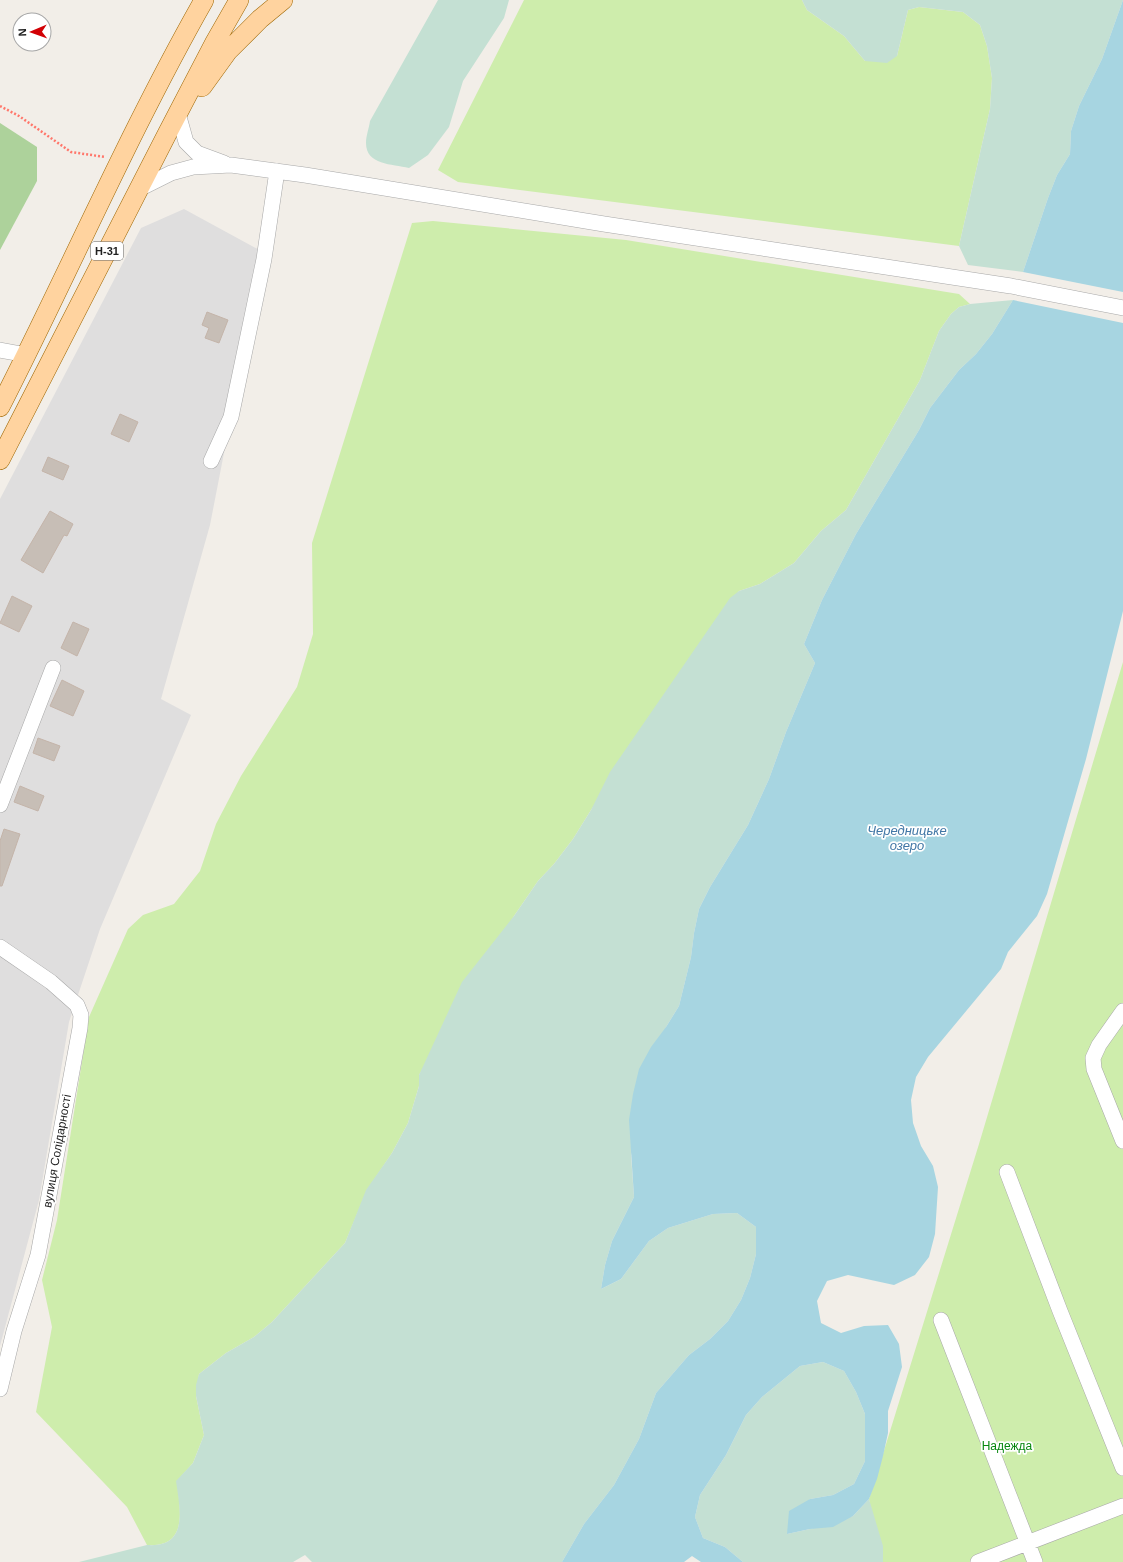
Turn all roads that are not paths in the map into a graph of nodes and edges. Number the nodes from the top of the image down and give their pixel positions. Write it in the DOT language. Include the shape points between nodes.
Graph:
graph roads {
  1 [pos="199,0"];
  2 [pos="204,0"];
  3 [pos="239,0"];
  4 [pos="283,0"];
  5 [pos="185,33"];
  6 [pos="180,117"];
  7 [pos="167,134"];
  8 [pos="231,165"];
  9 [pos="276,171"];
  10 [pos="139,189"];
  11 [pos="1123,308"];
  12 [pos="0,350"];
  13 [pos="26,355"];
  14 [pos="0,407"];
  15 [pos="0,460"];
  16 [pos="211,461"];
  17 [pos="53,668"];
  18 [pos="0,805"];
  19 [pos="0,947"];
  20 [pos="1123,1011"];
  21 [pos="1123,1141"];
  22 [pos="1007,1172"];
  23 [pos="941,1320"];
  24 [pos="0,1389"];
  25 [pos="1123,1468"];
  26 [pos="1123,1506"];
  27 [pos="1028,1544"];
  28 [pos="978,1562"];
  29 [pos="1035,1562"];
  1 -- 5 [label="street"];
  2 -- 5 [label="main road, Н-31"];
  3 -- 7 [label="main road, Н-31"];
  4 -- 6 [label="main road" via="260,18 228,51"];
  5 -- 13 [label="main road, Н-31"];
  6 -- 7 [label="main road"];
  6 -- 8 [label="street" via="186,142 197,153"];
  7 -- 10 [label="main road, Н-31"];
  8 -- 9 [label="street"];
  8 -- 10 [label="street" via="193,167 171,173"];
  9 -- 11 [label="street" via="1011,286"];
  9 -- 16 [label="street" via="264,259 231,417"];
  10 -- 15 [label="main road, Н-31"];
  12 -- 13 [label="street"];
  13 -- 14 [label="main road, Н-31"];
  17 -- 18 [label="street"];
  19 -- 24 [label="street, вулиця Солідарності" via="51,982 77,1005 80,1015 80,1028 38,1255 14,1331"];
  20 -- 21 [label="street" via="1093,1058 1094,1069"];
  22 -- 25 [label="street"];
  23 -- 27 [label="street"];
  26 -- 27 [label="street"];
  27 -- 28 [label="street"];
  27 -- 29 [label="street"];
}
